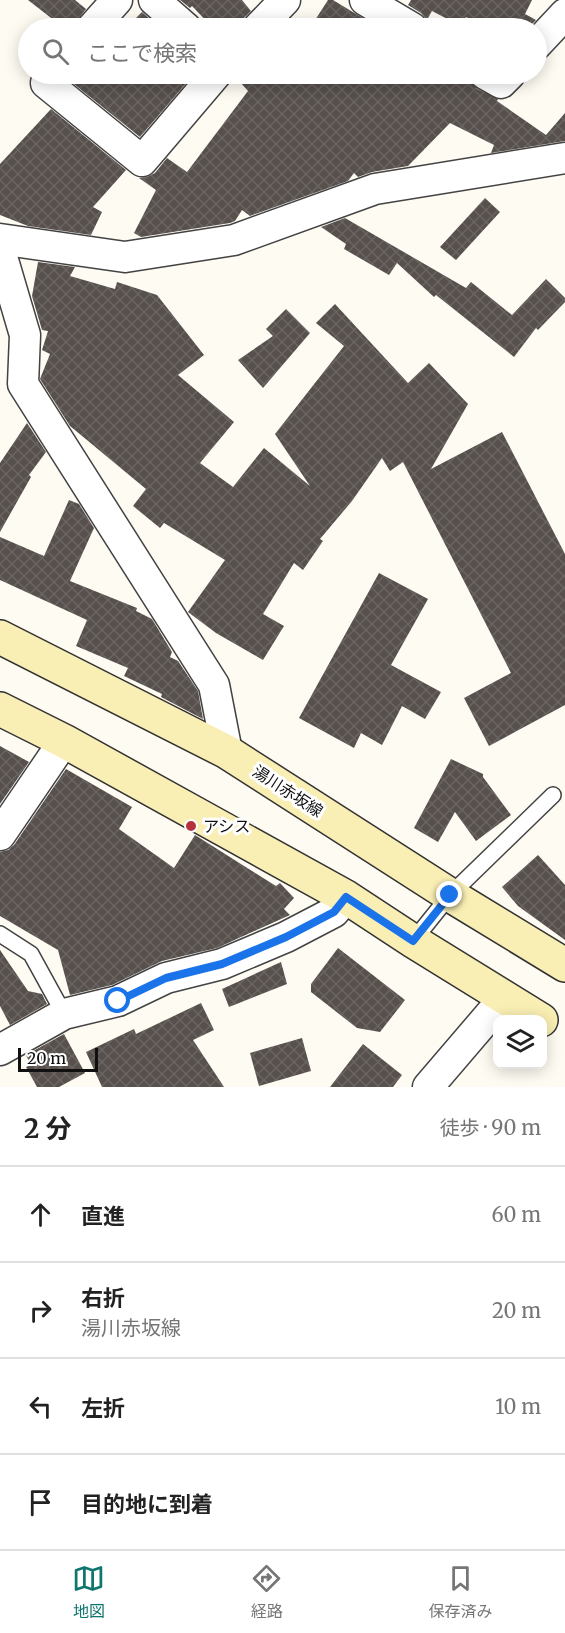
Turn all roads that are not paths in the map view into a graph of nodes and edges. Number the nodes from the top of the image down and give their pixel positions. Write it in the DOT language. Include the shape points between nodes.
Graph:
graph roads {
  1 [pos="117,0"];
  2 [pos="154,0"];
  3 [pos="285,0"];
  4 [pos="365,0"];
  5 [pos="565,14"];
  6 [pos="101,18"];
  7 [pos="175,18"];
  8 [pos="268,18"];
  9 [pos="395,18"];
  10 [pos="547,34"];
  11 [pos="47,84"];
  12 [pos="207,84"];
  13 [pos="565,158"];
  14 [pos="0,239"];
  15 [pos="0,250"];
  16 [pos="0,637"];
  17 [pos="0,709"];
  18 [pos="64,741"];
  19 [pos="227,752"];
  20 [pos="553,795"];
  21 [pos="0,835"];
  22 [pos="450,895"];
  23 [pos="346,897"];
  24 [pos="0,934"];
  25 [pos="413,941"];
  26 [pos="565,965"];
  27 [pos="505,997"];
  28 [pos="64,1014"];
  29 [pos="534,1015"];
  30 [pos="547,1023"];
  31 [pos="565,1035"];
  32 [pos="0,1050"];
  33 [pos="428,1087"];
  1 -- 6 [label="street"];
  2 -- 7 [label="street"];
  3 -- 8 [label="street"];
  4 -- 9 [label="street"];
  5 -- 10 [label="street"];
  11 -- 12 [label="street" via="142,161"];
  13 -- 14 [label="street" via="375,189 234,240 125,257"];
  15 -- 19 [label="street" via="25,335 23,384 214,685"];
  16 -- 19 [label="main road, 湯川赤坂線"];
  17 -- 18 [label="main road"];
  18 -- 21 [label="street"];
  18 -- 23 [label="main road"];
  19 -- 22 [label="main road, 湯川赤坂線"];
  20 -- 22 [label="lane"];
  22 -- 25 [label="lane"];
  22 -- 26 [label="main road, 湯川赤坂線"];
  23 -- 25 [label="main road"];
  23 -- 28 [label="street" via="334,912 222,964 166,978 118,1001"];
  24 -- 28 [label="lane" via="31,954"];
  25 -- 27 [label="main road"];
  27 -- 29 [label="main road"];
  27 -- 33 [label="street"];
  28 -- 32 [label="street"];
  30 -- 31 [label="main road"];
}
